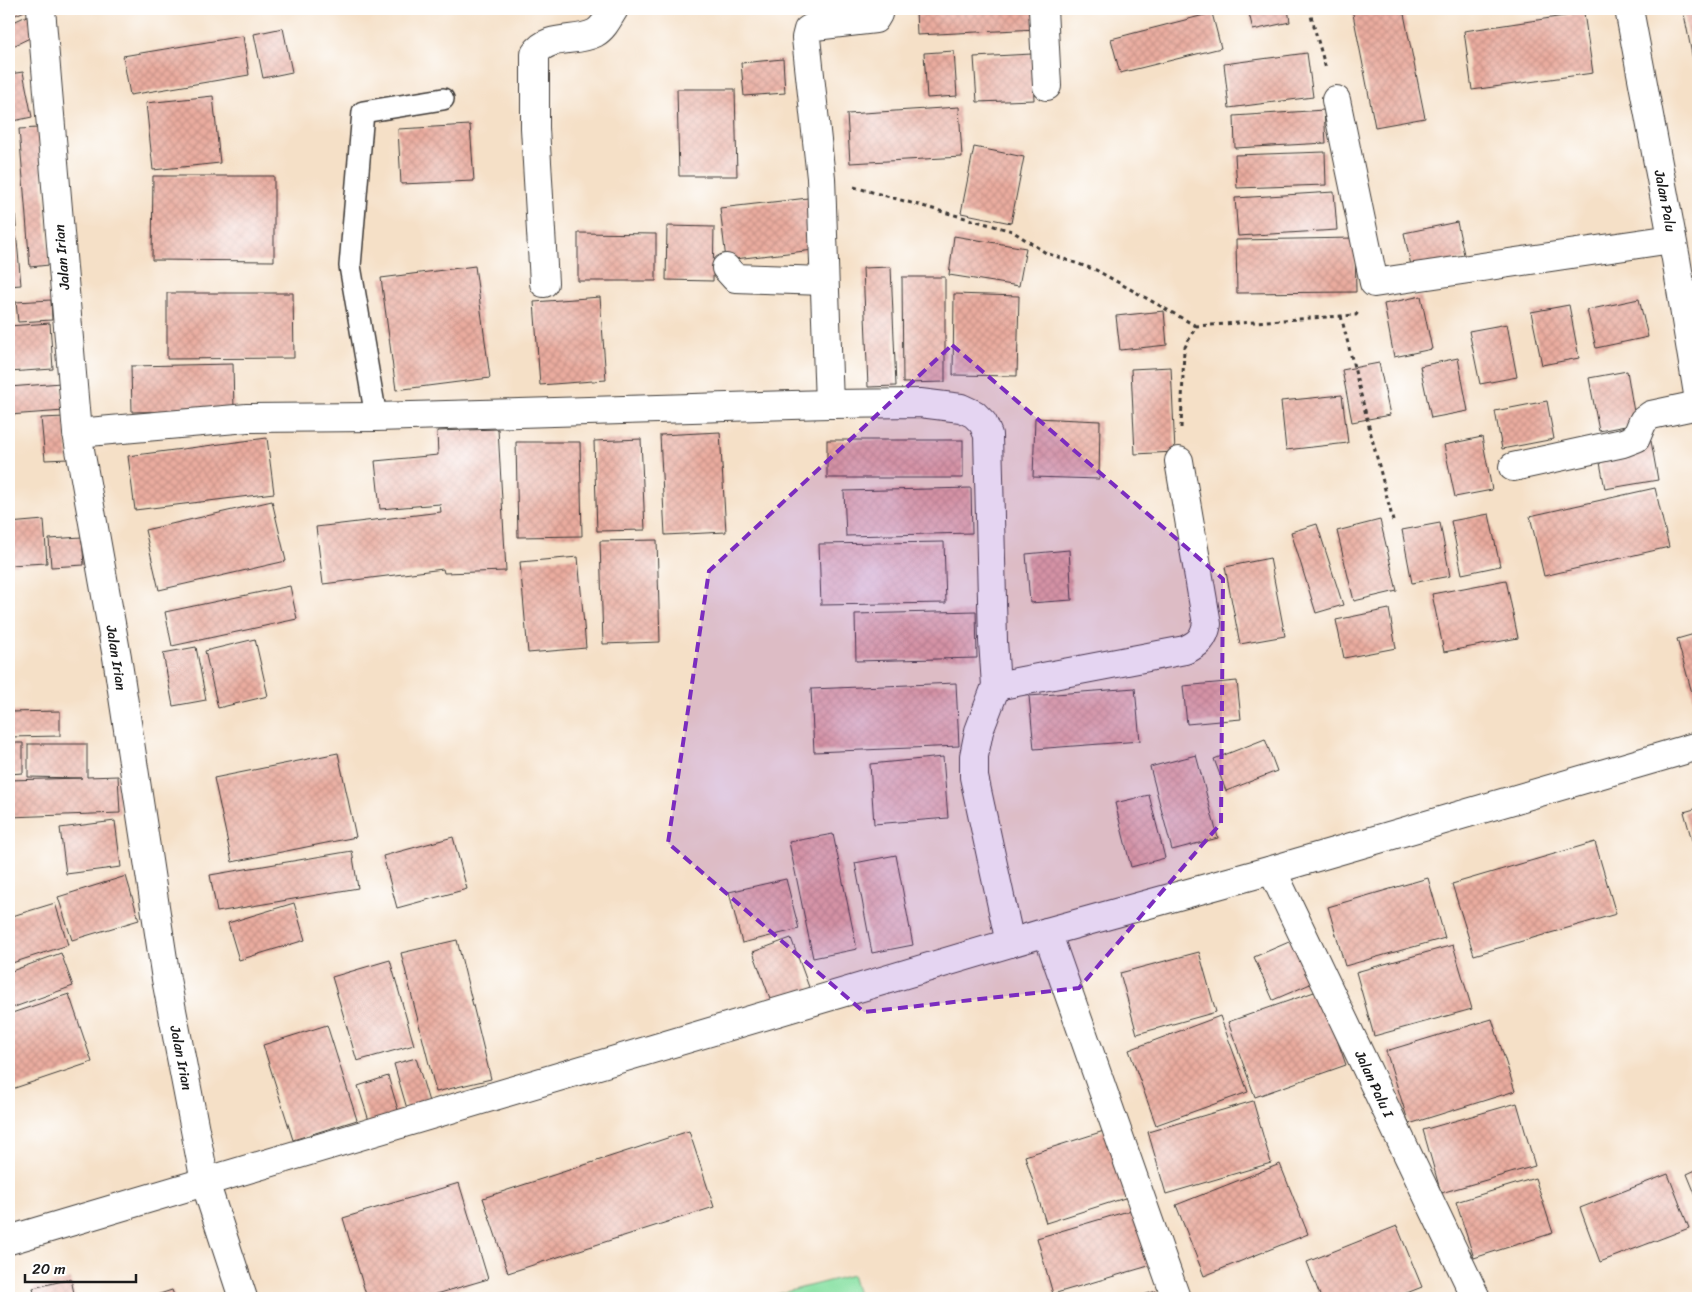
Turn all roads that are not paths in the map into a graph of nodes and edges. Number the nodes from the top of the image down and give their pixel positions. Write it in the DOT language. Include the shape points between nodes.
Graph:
graph roads {
  1 [pos="41,9"];
  2 [pos="614,9"];
  3 [pos="878,9"];
  4 [pos="1042,9"];
  5 [pos="1629,9"];
  6 [pos="1047,86"];
  7 [pos="443,99"];
  8 [pos="1336,100"];
  9 [pos="1682,251"];
  10 [pos="726,268"];
  11 [pos="824,281"];
  12 [pos="544,283"];
  13 [pos="1698,394"];
  14 [pos="829,404"];
  15 [pos="1698,405"];
  16 [pos="376,418"];
  17 [pos="77,433"];
  18 [pos="1179,461"];
  19 [pos="1512,467"];
  20 [pos="996,686"];
  21 [pos="1698,746"];
  22 [pos="1272,870"];
  23 [pos="1047,932"];
  24 [pos="1010,944"];
  25 [pos="205,1182"];
  26 [pos="9,1240"];
  27 [pos="243,1298"];
  28 [pos="1176,1298"];
  29 [pos="1476,1298"];
  1 -- 17 [label="street, Jalan Irian"];
  2 -- 12 [label="street" via="596,32 547,43 535,54 535,128"];
  3 -- 11 [label="street" via="875,18 815,26 808,30 806,38 821,178"];
  4 -- 6 [label="street"];
  5 -- 9 [label="street, Jalan Palu"];
  7 -- 16 [label="lane" via="364,112 350,266"];
  8 -- 9 [label="street" via="1374,283"];
  9 -- 13 [label="street, Jalan Palu"];
  10 -- 11 [label="street" via="735,278"];
  11 -- 14 [label="street"];
  14 -- 16 [label="street"];
  14 -- 20 [label="street" via="920,403 961,408 983,423 988,435"];
  15 -- 19 [label="street" via="1651,415 1643,421 1636,438 1623,443"];
  16 -- 17 [label="street" via="247,418"];
  17 -- 25 [label="street, Jalan Irian" via="166,979"];
  18 -- 20 [label="street" via="1206,624 1204,636 1186,650"];
  20 -- 24 [label="street" via="979,731 974,777"];
  21 -- 22 [label="street"];
  22 -- 23 [label="street"];
  22 -- 29 [label="street, Jalan Palu I"];
  23 -- 24 [label="street"];
  23 -- 28 [label="street"];
  24 -- 25 [label="street"];
  25 -- 26 [label="street"];
  25 -- 27 [label="street, Jalan Irian"];
}
